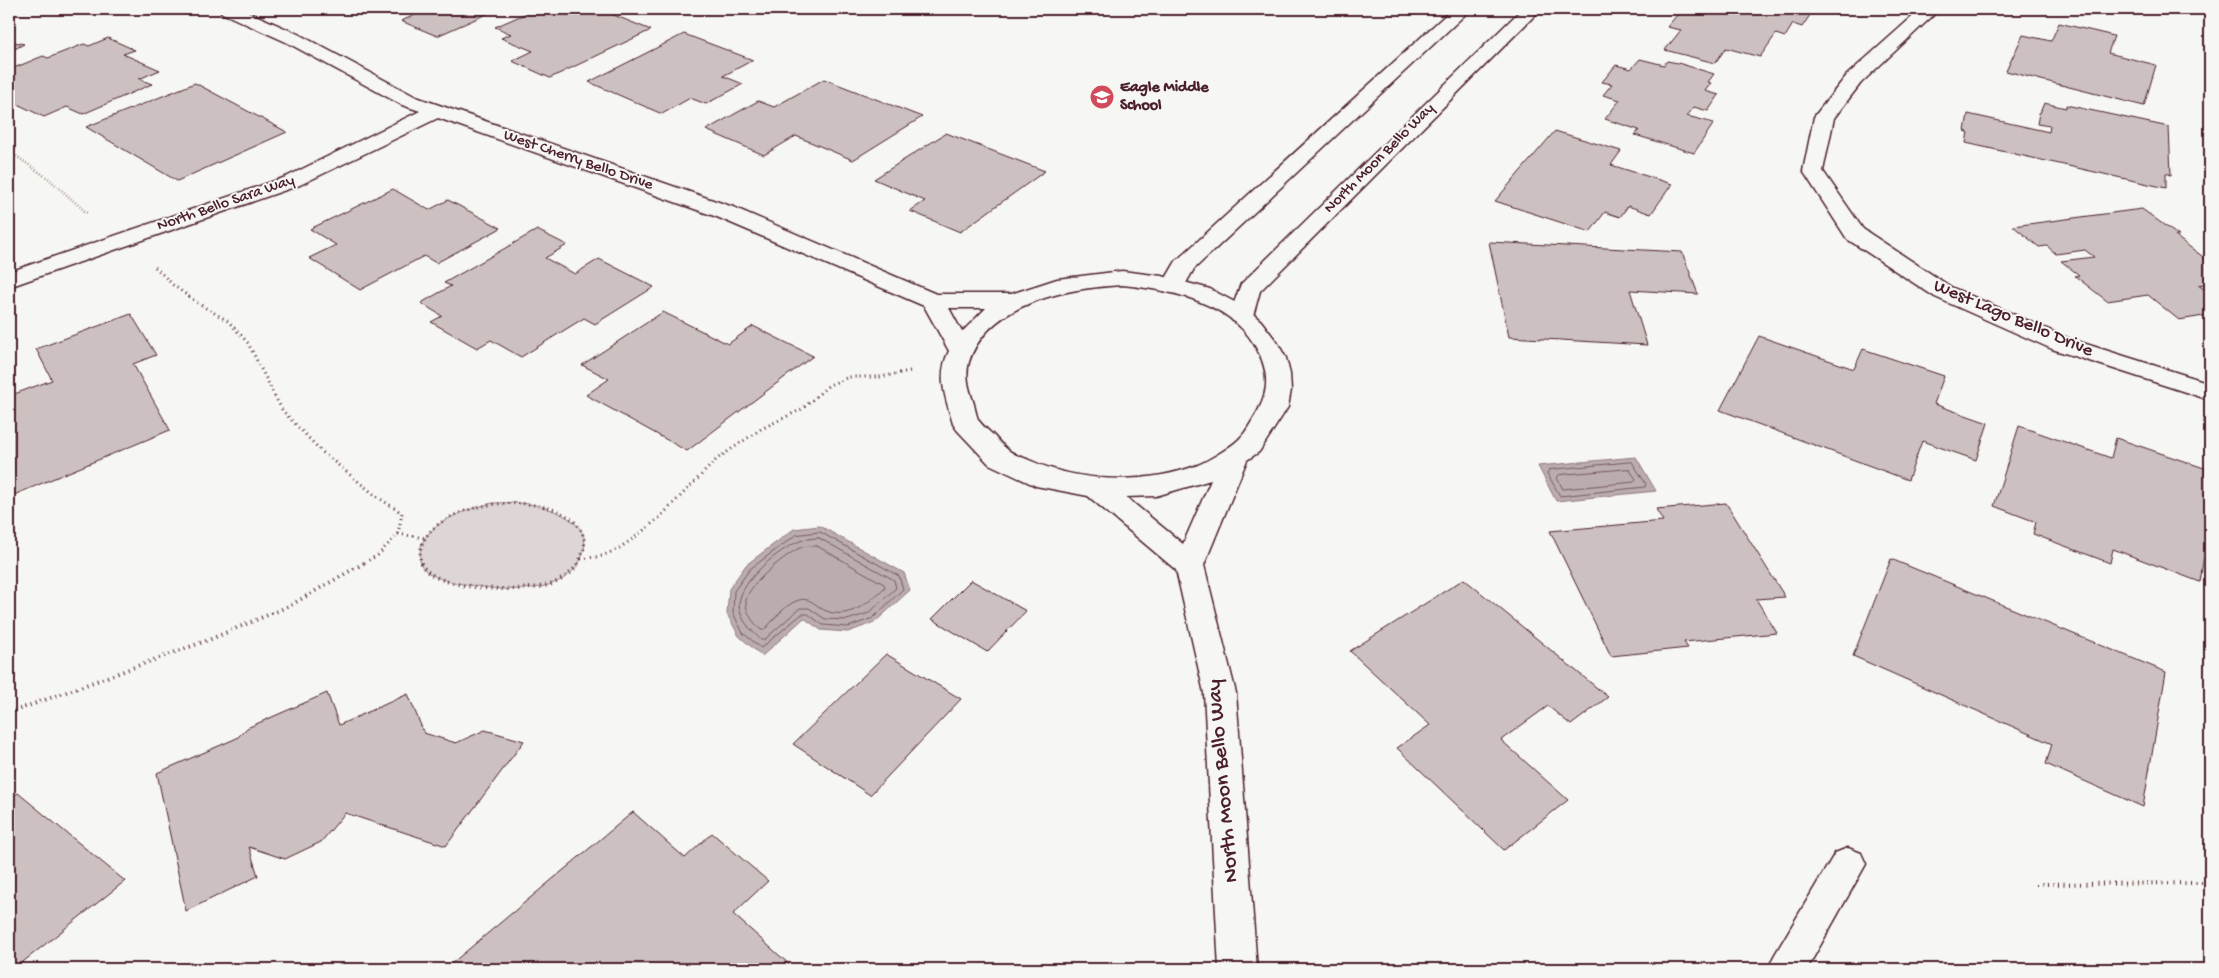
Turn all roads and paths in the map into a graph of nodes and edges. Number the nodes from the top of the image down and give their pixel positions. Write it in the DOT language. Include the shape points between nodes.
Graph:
graph roads {
  1 [pos="228,9"];
  2 [pos="1462,9"];
  3 [pos="1532,9"];
  4 [pos="1931,9"];
  5 [pos="436,111"];
  6 [pos="9,151"];
  7 [pos="91,218"];
  8 [pos="152,262"];
  9 [pos="9,280"];
  10 [pos="1174,285"];
  11 [pos="933,300"];
  12 [pos="1014,301"];
  13 [pos="1241,316"];
  14 [pos="961,351"];
  15 [pos="910,371"];
  16 [pos="2210,392"];
  17 [pos="1234,458"];
  18 [pos="1098,489"];
  19 [pos="398,534"];
  20 [pos="426,538"];
  21 [pos="581,559"];
  22 [pos="1189,565"];
  23 [pos="9,713"];
  24 [pos="1848,864"];
  25 [pos="2210,883"];
  26 [pos="2036,884"];
  27 [pos="1238,969"];
  28 [pos="1787,969"];
  1 -- 5 [label="street, West Cherry Bello Drive" via="292,38 409,101"];
  2 -- 10 [label="street" via="1184,266"];
  3 -- 13 [label="street, North Moon Bello Way" via="1249,289"];
  4 -- 16 [label="street, West Lago Bello Drive" via="1854,79 1824,117 1813,172 1855,234 1952,296 2061,344"];
  5 -- 9 [label="street, North Bello Sara Way" via="293,182"];
  5 -- 11 [label="street, West Cherry Bello Drive" via="724,212"];
  6 -- 7 [label="path" via="49,179"];
  8 -- 19 [label="path" via="173,285 228,321 248,343 282,410 321,451 402,513"];
  10 -- 12 [label="street" via="1150,280 1093,279 1056,286"];
  10 -- 13 [label="street" via="1218,301"];
  11 -- 12 [label="street, West Cherry Bello Drive"];
  11 -- 14 [label="street"];
  12 -- 14 [label="street" via="992,314"];
  13 -- 17 [label="street" via="1260,333 1272,353 1279,374 1279,397 1271,419 1256,439"];
  14 -- 18 [label="street" via="954,373 954,395 962,417 977,438 999,457 1028,473"];
  15 -- 21 [label="path" via="881,377 849,377 829,385 802,409 761,430 717,459 660,518 634,538 602,556"];
  17 -- 18 [label="street" via="1205,473 1172,483 1136,489"];
  17 -- 22 [label="street"];
  18 -- 22 [label="street"];
  19 -- 20 [label="path"];
  19 -- 23 [label="path" via="378,555 289,606 211,639"];
  20 -- 21 [label="path" via="441,523 473,508 520,502 545,507 580,527 585,538"];
  20 -- 21 [label="path" via="420,550 420,563 426,571 436,577 488,588 534,589 565,577"];
  22 -- 27 [label="street, North Moon Bello Way" via="1220,693"];
  24 -- 28 [label="street"];
  25 -- 26 [label="path"];
}
